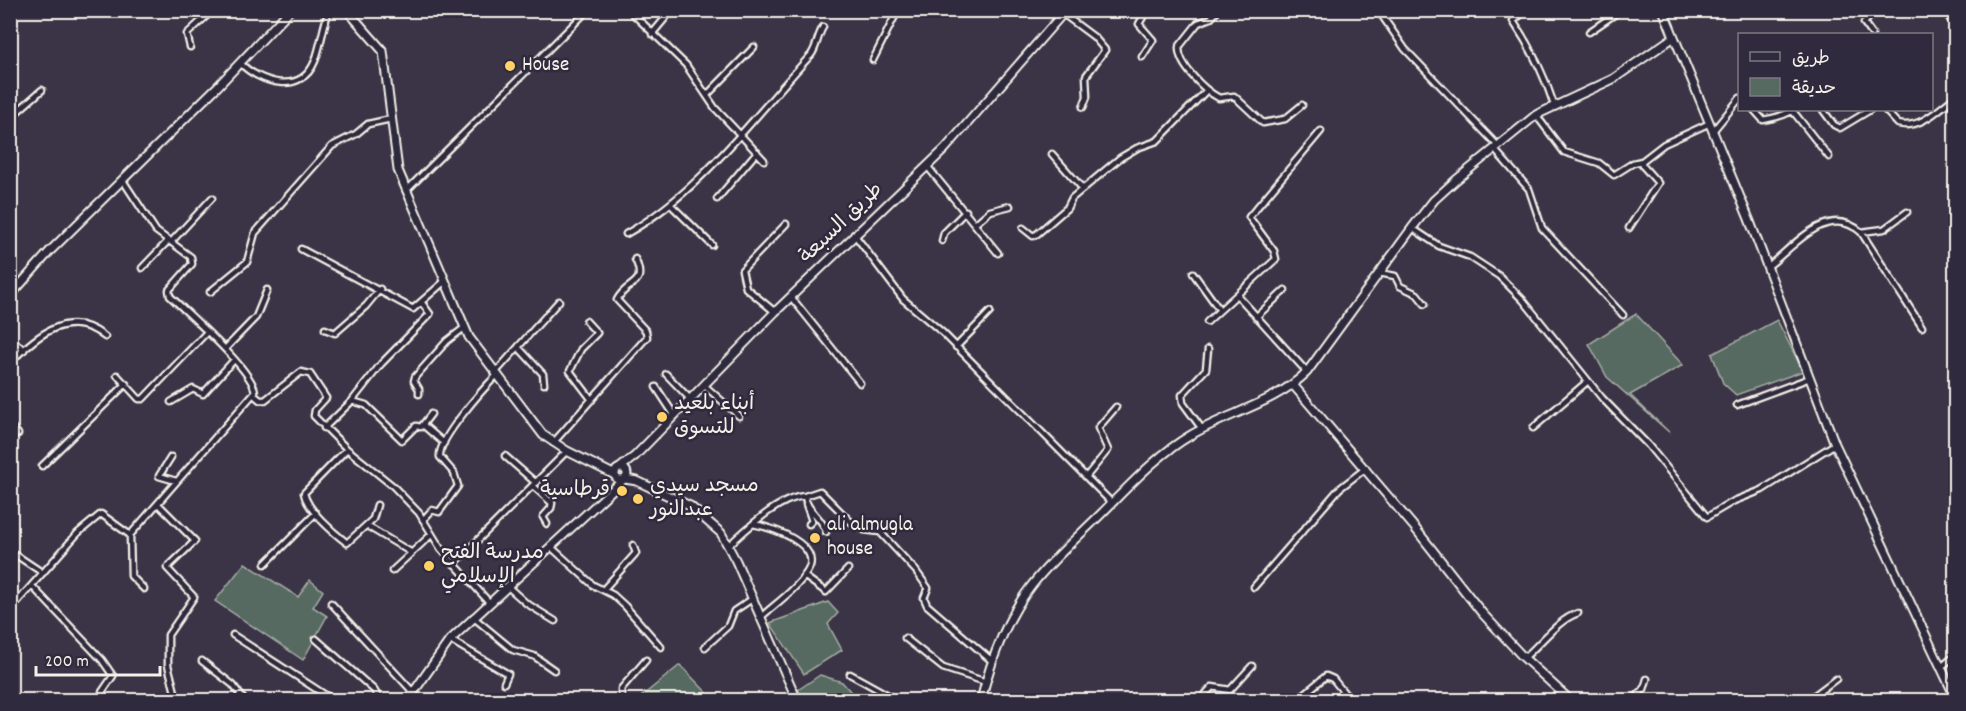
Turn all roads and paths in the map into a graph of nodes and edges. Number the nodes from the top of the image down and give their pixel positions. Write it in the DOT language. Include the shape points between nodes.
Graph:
graph roads {
  1 [pos="213,10"];
  2 [pos="290,10"];
  3 [pos="329,10"];
  4 [pos="347,10"];
  5 [pos="588,10"];
  6 [pos="629,10"];
  7 [pos="672,10"];
  8 [pos="898,10"];
  9 [pos="1147,10"];
  10 [pos="1218,10"];
  11 [pos="1378,10"];
  12 [pos="1527,10"];
  13 [pos="1621,10"];
  14 [pos="1663,10"];
  15 [pos="1876,10"];
  16 [pos="1943,10"];
  17 [pos="1065,12"];
  18 [pos="1956,26"];
  19 [pos="823,27"];
  20 [pos="1589,32"];
  21 [pos="1871,33"];
  22 [pos="652,34"];
  23 [pos="1674,37"];
  24 [pos="190,47"];
  25 [pos="754,47"];
  26 [pos="1142,57"];
  27 [pos="873,60"];
  28 [pos="240,63"];
  29 [pos="42,90"];
  30 [pos="1207,90"];
  31 [pos="707,95"];
  32 [pos="1956,96"];
  33 [pos="1738,100"];
  34 [pos="1302,105"];
  35 [pos="1554,105"];
  36 [pos="1083,107"];
  37 [pos="1755,111"];
  38 [pos="1792,111"];
  39 [pos="1794,111"];
  40 [pos="1824,111"];
  41 [pos="1868,111"];
  42 [pos="1886,111"];
  43 [pos="1536,115"];
  44 [pos="10,118"];
  45 [pos="391,119"];
  46 [pos="1712,127"];
  47 [pos="1321,131"];
  48 [pos="738,134"];
  49 [pos="1495,147"];
  50 [pos="757,152"];
  51 [pos="1052,154"];
  52 [pos="1829,157"];
  53 [pos="764,160"];
  54 [pos="1642,161"];
  55 [pos="927,166"];
  56 [pos="122,179"];
  57 [pos="1083,189"];
  58 [pos="406,191"];
  59 [pos="212,198"];
  60 [pos="717,199"];
  61 [pos="671,205"];
  62 [pos="1010,206"];
  63 [pos="966,212"];
  64 [pos="1907,212"];
  65 [pos="976,223"];
  66 [pos="786,224"];
  67 [pos="1023,228"];
  68 [pos="1412,228"];
  69 [pos="1629,228"];
  70 [pos="1861,232"];
  71 [pos="626,234"];
  72 [pos="854,234"];
  73 [pos="170,240"];
  74 [pos="942,241"];
  75 [pos="712,245"];
  76 [pos="301,249"];
  77 [pos="998,253"];
  78 [pos="635,259"];
  79 [pos="1767,267"];
  80 [pos="142,268"];
  81 [pos="1193,273"];
  82 [pos="1379,273"];
  83 [pos="445,281"];
  84 [pos="380,289"];
  85 [pos="267,290"];
  86 [pos="1285,290"];
  87 [pos="210,292"];
  88 [pos="10,296"];
  89 [pos="1238,296"];
  90 [pos="790,297"];
  91 [pos="559,301"];
  92 [pos="422,303"];
  93 [pos="1425,304"];
  94 [pos="1219,309"];
  95 [pos="775,312"];
  96 [pos="990,312"];
  97 [pos="1623,315"];
  98 [pos="1256,317"];
  99 [pos="586,321"];
  100 [pos="1207,322"];
  101 [pos="1922,327"];
  102 [pos="464,328"];
  103 [pos="325,329"];
  104 [pos="207,332"];
  105 [pos="105,336"];
  106 [pos="10,338"];
  107 [pos="518,347"];
  108 [pos="956,347"];
  109 [pos="24,350"];
  110 [pos="225,350"];
  111 [pos="1208,350"];
  112 [pos="234,360"];
  113 [pos="10,363"];
  114 [pos="1307,372"];
  115 [pos="496,374"];
  116 [pos="666,374"];
  117 [pos="117,375"];
  118 [pos="1810,378"];
  119 [pos="1588,381"];
  120 [pos="860,383"];
  121 [pos="126,384"];
  122 [pos="544,384"];
  123 [pos="1294,386"];
  124 [pos="656,387"];
  125 [pos="705,387"];
  126 [pos="419,394"];
  127 [pos="254,395"];
  128 [pos="592,400"];
  129 [pos="691,400"];
  130 [pos="351,401"];
  131 [pos="171,402"];
  132 [pos="1737,405"];
  133 [pos="1116,407"];
  134 [pos="431,414"];
  135 [pos="675,416"];
  136 [pos="739,416"];
  137 [pos="10,425"];
  138 [pos="423,425"];
  139 [pos="324,428"];
  140 [pos="1533,428"];
  141 [pos="1202,429"];
  142 [pos="18,434"];
  143 [pos="444,443"];
  144 [pos="553,444"];
  145 [pos="1835,444"];
  146 [pos="347,449"];
  147 [pos="567,451"];
  148 [pos="505,456"];
  149 [pos="171,457"];
  150 [pos="42,465"];
  151 [pos="602,466"];
  152 [pos="1366,468"];
  153 [pos="624,473"];
  154 [pos="615,476"];
  155 [pos="1086,477"];
  156 [pos="176,481"];
  157 [pos="534,484"];
  158 [pos="611,490"];
  159 [pos="805,496"];
  160 [pos="1112,503"];
  161 [pos="158,504"];
  162 [pos="806,504"];
  163 [pos="377,505"];
  164 [pos="316,513"];
  165 [pos="423,520"];
  166 [pos="547,524"];
  167 [pos="753,524"];
  168 [pos="809,524"];
  169 [pos="367,526"];
  170 [pos="826,532"];
  171 [pos="432,534"];
  172 [pos="130,535"];
  173 [pos="633,545"];
  174 [pos="729,545"];
  175 [pos="551,547"];
  176 [pos="10,551"];
  177 [pos="412,553"];
  178 [pos="265,564"];
  179 [pos="454,564"];
  180 [pos="848,569"];
  181 [pos="392,572"];
  182 [pos="43,573"];
  183 [pos="804,576"];
  184 [pos="32,585"];
  185 [pos="507,586"];
  186 [pos="1254,587"];
  187 [pos="144,589"];
  188 [pos="603,590"];
  189 [pos="752,599"];
  190 [pos="489,602"];
  191 [pos="331,603"];
  192 [pos="10,610"];
  193 [pos="1578,613"];
  194 [pos="473,617"];
  195 [pos="760,618"];
  196 [pos="555,621"];
  197 [pos="233,635"];
  198 [pos="905,638"];
  199 [pos="316,639"];
  200 [pos="450,640"];
  201 [pos="661,647"];
  202 [pos="705,647"];
  203 [pos="1956,655"];
  204 [pos="1524,658"];
  205 [pos="646,660"];
  206 [pos="202,661"];
  207 [pos="992,661"];
  208 [pos="1252,666"];
  209 [pos="1941,668"];
  210 [pos="554,670"];
  211 [pos="850,674"];
  212 [pos="1647,679"];
  213 [pos="1836,679"];
  214 [pos="986,682"];
  215 [pos="504,683"];
  216 [pos="413,692"];
  217 [pos="1956,699"];
  218 [pos="106,700"];
  219 [pos="177,700"];
  220 [pos="244,700"];
  221 [pos="333,700"];
  222 [pos="380,700"];
  223 [pos="408,700"];
  224 [pos="624,700"];
  225 [pos="797,700"];
  226 [pos="897,700"];
  227 [pos="981,700"];
  228 [pos="1200,700"];
  229 [pos="1297,700"];
  230 [pos="1350,700"];
  231 [pos="1570,700"];
  232 [pos="1634,700"];
  233 [pos="1808,700"];
  1 -- 24 [label="street" via="187,34"];
  2 -- 28 [label="street"];
  3 -- 28 [label="street" via="315,62 301,78 287,84 273,83 251,74"];
  4 -- 45 [label="street" via="383,51"];
  5 -- 58 [label="street"];
  6 -- 22 [label="street"];
  7 -- 22 [label="street"];
  8 -- 27 [label="street"];
  9 -- 26 [label="street" via="1139,24 1153,40"];
  10 -- 30 [label="street" via="1198,23 1179,49"];
  11 -- 49 [label="street" via="1392,34"];
  12 -- 35 [label="street" via="1513,21 1531,46"];
  13 -- 20 [label="street"];
  14 -- 23 [label="street"];
  15 -- 21 [label="street" via="1864,23"];
  16 -- 18 [label="street"];
  17 -- 36 [label="street" via="1105,50 1086,76 1087,97"];
  17 -- 55 [label="street, طريق السبعة"];
  19 -- 48 [label="street" via="811,55"];
  22 -- 31 [label="street" via="686,64"];
  23 -- 35 [label="street" via="1613,79"];
  23 -- 46 [label="street"];
  25 -- 31 [label="street"];
  28 -- 56 [label="street"];
  29 -- 44 [label="street"];
  30 -- 34 [label="street" via="1219,98 1234,96 1263,123 1285,119"];
  30 -- 57 [label="street" via="1157,141 1125,155"];
  31 -- 48 [label="street"];
  32 -- 42 [label="street" via="1925,119 1908,125 1898,124"];
  33 -- 46 [label="street"];
  35 -- 43 [label="street"];
  37 -- 38 [label="street" via="1763,120"];
  39 -- 52 [label="street"];
  40 -- 41 [label="street" via="1840,128"];
  43 -- 49 [label="street"];
  43 -- 54 [label="street" via="1564,152 1599,163 1614,175"];
  45 -- 58 [label="street"];
  45 -- 87 [label="street" via="368,124 332,146 255,233 247,262"];
  46 -- 54 [label="street" via="1665,144"];
  46 -- 79 [label="street"];
  47 -- 89 [label="street" via="1249,218 1276,259"];
  48 -- 50 [label="street"];
  48 -- 61 [label="street"];
  49 -- 68 [label="street" via="1434,200"];
  49 -- 97 [label="street" via="1529,189 1542,228"];
  50 -- 53 [label="street"];
  50 -- 60 [label="street"];
  51 -- 57 [label="street"];
  54 -- 69 [label="street" via="1659,183"];
  55 -- 63 [label="street"];
  55 -- 72 [label="street, طريق السبعة"];
  56 -- 73 [label="street" via="149,222"];
  56 -- 88 [label="street"];
  57 -- 67 [label="street" via="1036,236"];
  58 -- 83 [label="street"];
  59 -- 73 [label="street"];
  61 -- 71 [label="street"];
  61 -- 75 [label="street"];
  62 -- 65 [label="street" via="990,211"];
  63 -- 65 [label="street"];
  63 -- 74 [label="street" via="944,233"];
  64 -- 70 [label="street" via="1884,229"];
  65 -- 77 [label="street"];
  66 -- 95 [label="street" via="742,270 746,288"];
  68 -- 82 [label="street"];
  68 -- 119 [label="street" via="1499,276"];
  70 -- 79 [label="street" via="1852,224 1826,223"];
  70 -- 101 [label="street"];
  72 -- 90 [label="street, طريق السبعة"];
  72 -- 108 [label="street" via="903,299"];
  73 -- 80 [label="street"];
  73 -- 104 [label="street" via="188,253 192,261 168,293"];
  76 -- 84 [label="street"];
  78 -- 128 [label="street" via="639,278 618,300 647,335"];
  79 -- 118 [label="street"];
  81 -- 94 [label="street"];
  82 -- 93 [label="street" via="1395,276 1400,286 1417,294"];
  82 -- 114 [label="street"];
  83 -- 92 [label="street"];
  83 -- 102 [label="street"];
  84 -- 92 [label="street" via="413,309"];
  84 -- 103 [label="street" via="335,333"];
  85 -- 110 [label="street" via="256,317"];
  86 -- 98 [label="street"];
  89 -- 94 [label="street"];
  89 -- 98 [label="street"];
  90 -- 95 [label="street, طريق السبعة"];
  90 -- 120 [label="street"];
  91 -- 107 [label="street"];
  92 -- 130 [label="street" via="430,314"];
  94 -- 100 [label="street"];
  95 -- 125 [label="street, طريق السبعة"];
  96 -- 108 [label="street"];
  98 -- 114 [label="street"];
  99 -- 128 [label="street" via="597,333 581,349 570,371"];
  102 -- 115 [label="street"];
  102 -- 126 [label="street" via="447,340 415,377"];
  104 -- 110 [label="street"];
  104 -- 121 [label="street" via="143,399"];
  105 -- 109 [label="street" via="85,324 73,323 48,330"];
  106 -- 109 [label="street"];
  107 -- 115 [label="street"];
  107 -- 122 [label="street" via="543,374"];
  108 -- 155 [label="street"];
  109 -- 113 [label="street"];
  110 -- 112 [label="street"];
  111 -- 141 [label="street" via="1206,369 1182,395 1183,403"];
  112 -- 127 [label="street" via="254,385"];
  112 -- 131 [label="street" via="204,394 193,389"];
  114 -- 123 [label="street"];
  115 -- 143 [label="street"];
  115 -- 144 [label="street"];
  116 -- 129 [label="street"];
  117 -- 121 [label="street"];
  118 -- 132 [label="street"];
  118 -- 145 [label="street"];
  119 -- 140 [label="street"];
  119 -- 145 [label="street" via="1648,445 1707,518 1762,490"];
  121 -- 150 [label="street"];
  123 -- 141 [label="street"];
  123 -- 152 [label="street"];
  124 -- 135 [label="street"];
  125 -- 129 [label="street, طريق السبعة"];
  125 -- 136 [label="street"];
  127 -- 139 [label="street" via="265,400 301,372 307,372 326,398 313,413"];
  127 -- 156 [label="street"];
  128 -- 144 [label="street"];
  129 -- 135 [label="street, طريق السبعة"];
  130 -- 138 [label="street" via="366,405 400,440"];
  130 -- 139 [label="street"];
  133 -- 155 [label="street" via="1098,428 1108,450"];
  134 -- 138 [label="street"];
  135 -- 153 [label="street, طريق السبعة" via="635,456"];
  137 -- 142 [label="street"];
  138 -- 143 [label="street"];
  139 -- 146 [label="street"];
  141 -- 160 [label="street" via="1164,454"];
  143 -- 165 [label="street" via="440,457 454,473 458,486 439,512 432,510"];
  144 -- 147 [label="street"];
  145 -- 209 [label="street"];
  146 -- 164 [label="street" via="304,493"];
  146 -- 165 [label="street" via="393,486"];
  147 -- 151 [label="street"];
  147 -- 157 [label="street"];
  148 -- 157 [label="street"];
  149 -- 156 [label="street" via="159,476"];
  151 -- 153 [label="street"];
  151 -- 154 [label="street"];
  152 -- 186 [label="street" via="1333,496"];
  152 -- 204 [label="street" via="1482,613"];
  153 -- 154 [label="street"];
  153 -- 158 [label="street, طريق السبعة"];
  153 -- 174 [label="street" via="704,516"];
  154 -- 158 [label="street"];
  155 -- 160 [label="street"];
  156 -- 161 [label="street"];
  157 -- 166 [label="street" via="552,503 543,517"];
  157 -- 179 [label="street"];
  158 -- 175 [label="street, طريق السبعة"];
  159 -- 162 [label="street"];
  159 -- 167 [label="street" via="780,505"];
  159 -- 207 [label="street" via="820,491 850,522 864,530 880,532 928,588 924,598 927,605"];
  160 -- 207 [label="street" via="1031,587"];
  161 -- 172 [label="street"];
  161 -- 219 [label="street" via="195,541 167,568 194,597 168,634 168,665"];
  162 -- 168 [label="street" via="812,521"];
  162 -- 170 [label="street" via="824,524"];
  163 -- 169 [label="street"];
  164 -- 169 [label="street" via="348,543"];
  164 -- 178 [label="street"];
  165 -- 171 [label="street"];
  167 -- 174 [label="street"];
  167 -- 183 [label="street" via="776,530 803,547 811,559"];
  169 -- 177 [label="street"];
  171 -- 177 [label="street"];
  171 -- 179 [label="street"];
  172 -- 182 [label="street" via="98,515"];
  172 -- 187 [label="street" via="131,576"];
  173 -- 188 [label="street" via="636,553"];
  174 -- 189 [label="street"];
  175 -- 185 [label="street, طريق السبعة"];
  175 -- 188 [label="street"];
  176 -- 182 [label="street"];
  177 -- 181 [label="street"];
  179 -- 190 [label="street"];
  180 -- 183 [label="street" via="826,592"];
  182 -- 184 [label="street"];
  183 -- 195 [label="street"];
  184 -- 192 [label="street"];
  184 -- 218 [label="street" via="113,676 102,692"];
  185 -- 190 [label="street, طريق السبعة"];
  185 -- 196 [label="street"];
  188 -- 201 [label="street" via="636,616"];
  189 -- 195 [label="street"];
  189 -- 202 [label="street" via="734,611 728,626"];
  190 -- 194 [label="street, طريق السبعة"];
  191 -- 216 [label="street"];
  193 -- 204 [label="street" via="1562,621"];
  194 -- 200 [label="street, طريق السبعة"];
  194 -- 210 [label="street" via="513,650 539,658"];
  195 -- 225 [label="street"];
  197 -- 221 [label="street"];
  198 -- 214 [label="street" via="943,668"];
  199 -- 222 [label="street" via="374,690"];
  200 -- 215 [label="street" via="508,674"];
  200 -- 216 [label="street, طريق السبعة"];
  203 -- 209 [label="street"];
  204 -- 231 [label="street"];
  205 -- 224 [label="street" via="621,689"];
  206 -- 220 [label="street" via="233,685"];
  207 -- 214 [label="street"];
  208 -- 228 [label="street" via="1230,690 1212,687"];
  209 -- 217 [label="street"];
  211 -- 226 [label="street"];
  212 -- 232 [label="street"];
  213 -- 233 [label="street"];
  214 -- 227 [label="street"];
  216 -- 223 [label="street, طريق السبعة"];
  229 -- 230 [label="street" via="1326,676"];
}
